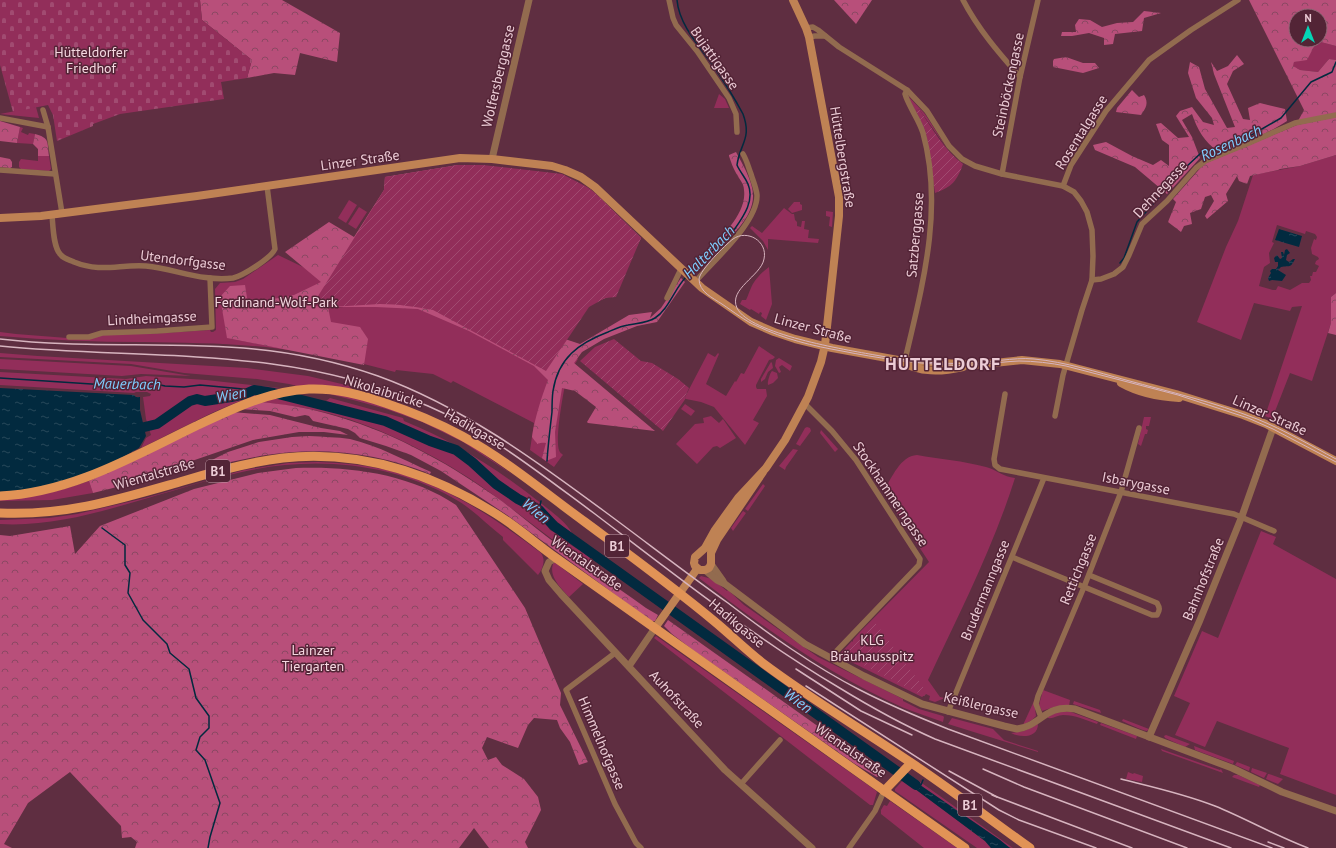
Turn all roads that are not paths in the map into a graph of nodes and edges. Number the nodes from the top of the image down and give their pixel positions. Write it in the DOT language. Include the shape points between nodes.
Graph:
graph roads {
  1 [pos="529,0"];
  2 [pos="669,0"];
  3 [pos="794,0"];
  4 [pos="963,0"];
  5 [pos="1038,0"];
  6 [pos="1238,0"];
  7 [pos="806,28"];
  8 [pos="825,36"];
  9 [pos="809,37"];
  10 [pos="1020,77"];
  11 [pos="907,90"];
  12 [pos="43,110"];
  13 [pos="1336,115"];
  14 [pos="0,118"];
  15 [pos="48,127"];
  16 [pos="737,132"];
  17 [pos="742,154"];
  18 [pos="492,159"];
  19 [pos="0,170"];
  20 [pos="55,174"];
  21 [pos="1002,174"];
  22 [pos="268,186"];
  23 [pos="1063,186"];
  24 [pos="62,213"];
  25 [pos="52,215"];
  26 [pos="0,218"];
  27 [pos="688,275"];
  28 [pos="210,278"];
  29 [pos="1092,280"];
  30 [pos="667,298"];
  31 [pos="69,337"];
  32 [pos="825,346"];
  33 [pos="901,360"];
  34 [pos="1066,365"];
  35 [pos="1005,394"];
  36 [pos="805,404"];
  37 [pos="1055,416"];
  38 [pos="427,418"];
  39 [pos="1139,428"];
  40 [pos="1273,428"];
  41 [pos="1336,461"];
  42 [pos="763,472"];
  43 [pos="1044,478"];
  44 [pos="1121,492"];
  45 [pos="0,496"];
  46 [pos="0,513"];
  47 [pos="1242,516"];
  48 [pos="1274,531"];
  49 [pos="700,552"];
  50 [pos="1012,557"];
  51 [pos="556,558"];
  52 [pos="711,560"];
  53 [pos="701,569"];
  54 [pos="1089,575"];
  55 [pos="725,584"];
  56 [pos="1084,587"];
  57 [pos="657,626"];
  58 [pos="615,653"];
  59 [pos="830,658"];
  60 [pos="629,666"];
  61 [pos="948,712"];
  62 [pos="1041,717"];
  63 [pos="1150,737"];
  64 [pos="780,740"];
  65 [pos="909,764"];
  66 [pos="741,784"];
  67 [pos="886,789"];
  68 [pos="1336,811"];
  69 [pos="640,848"];
  70 [pos="812,848"];
  71 [pos="849,848"];
  72 [pos="965,848"];
  73 [pos="1030,848"];
  1 -- 18 [label="street, Wolfersberggasse"];
  2 -- 16 [label="street, Bujattigasse" via="676,25 733,105"];
  3 -- 7 [label="main road, Hüttelbergstraße"];
  4 -- 10 [label="street" via="970,14"];
  5 -- 10 [label="street, Steinböckengasse"];
  6 -- 23 [label="street, Rosentalgasse" via="1149,60 1106,111 1071,165"];
  7 -- 8 [label="street" via="815,28"];
  7 -- 9 [label="main road, Hüttelbergstraße"];
  8 -- 9 [label="street"];
  8 -- 11 [label="street"];
  9 -- 32 [label="main road, Hüttelbergstraße" via="839,203"];
  10 -- 21 [label="street, Steinböckengasse"];
  11 -- 21 [label="street" via="927,111 944,139 958,155 975,166"];
  11 -- 33 [label="street, Satzberggasse" via="906,97 925,141 931,196 926,267"];
  12 -- 15 [label="street"];
  13 -- 29 [label="street, Dehnegasse" via="1295,123 1205,160 1142,224 1123,267 1114,274"];
  14 -- 15 [label="street"];
  15 -- 20 [label="street"];
  17 -- 27 [label="street" via="748,162 756,187 755,208 739,233"];
  18 -- 22 [label="main road, Linzer Straße" via="454,159"];
  18 -- 27 [label="main road, Linzer Straße" via="552,166 581,177 620,209"];
  19 -- 20 [label="street"];
  20 -- 24 [label="street"];
  21 -- 23 [label="street"];
  22 -- 24 [label="main road, Linzer Straße"];
  22 -- 28 [label="street, Utendorfgasse" via="275,244 273,252 239,276"];
  23 -- 29 [label="street, Rosentalgasse" via="1074,192 1087,212 1092,238"];
  24 -- 25 [label="main road, Linzer Straße"];
  25 -- 26 [label="main road, Linzer Straße"];
  25 -- 28 [label="street, Utendorfgasse" via="57,251 76,263 103,268 146,266"];
  27 -- 30 [label="street"];
  27 -- 32 [label="main road, Linzer Straße" via="706,292 755,324 786,336"];
  28 -- 31 [label="street, Lindheimgasse" via="212,327"];
  29 -- 34 [label="street, Rosentalgasse"];
  32 -- 33 [label="main road, Linzer Straße"];
  32 -- 36 [label="main road, Hüttelbergstraße"];
  33 -- 34 [label="main road, Linzer Straße" via="975,364 1022,360"];
  34 -- 37 [label="street, Rosentalgasse"];
  34 -- 40 [label="main road, Linzer Straße" via="1110,377 1138,391 1164,397 1192,398"];
  35 -- 43 [label="street, Isbarygasse" via="994,462 997,468 1002,470"];
  36 -- 42 [label="main road, Hüttelbergstraße" via="787,438"];
  36 -- 59 [label="street, Stockhammerngasse" via="866,473 920,559 919,565"];
  38 -- 45 [label="main road, Nikolaibrücke / B1" via="374,399 325,388 282,393 234,408 114,466 76,481 47,490"];
  38 -- 65 [label="main road, Hadikgasse / B1" via="492,455 558,502 636,560 797,688"];
  39 -- 44 [label="street, Rettichgasse"];
  40 -- 41 [label="main road, Linzer Straße"];
  40 -- 47 [label="street, Bahnhofstraße"];
  42 -- 49 [label="main road" via="741,495"];
  42 -- 52 [label="main road" via="718,537"];
  43 -- 44 [label="street, Isbarygasse"];
  43 -- 50 [label="street, Brudermanngasse"];
  44 -- 47 [label="street, Isbarygasse"];
  44 -- 54 [label="street, Rettichgasse"];
  46 -- 51 [label="main road, Wientalstraße / B1" via="52,512 84,507 264,461 337,457 390,466 437,482 493,512"];
  47 -- 48 [label="street, Isbarygasse"];
  47 -- 63 [label="street, Bahnhofstraße"];
  49 -- 52 [label="main road" via="708,554"];
  49 -- 53 [label="main road" via="694,560 695,566"];
  50 -- 56 [label="street"];
  50 -- 61 [label="street, Brudermanngasse"];
  51 -- 57 [label="main road, Wientalstraße / B1"];
  51 -- 58 [label="street, Auhofstraße" via="549,562 545,571 549,580"];
  52 -- 53 [label="main road" via="709,568"];
  52 -- 55 [label="street, Keißlergasse"];
  53 -- 55 [label="street, Keißlergasse"];
  53 -- 57 [label="main road"];
  54 -- 56 [label="street, Rettichgasse"];
  54 -- 56 [label="street" via="1157,603 1159,611 1157,615 1152,615"];
  55 -- 59 [label="street, Keißlergasse" via="805,644"];
  56 -- 62 [label="street, Rettichgasse" via="1038,696 1036,704"];
  57 -- 60 [label="street"];
  57 -- 67 [label="main road, Wientalstraße / B1"];
  58 -- 60 [label="street, Auhofstraße"];
  58 -- 69 [label="street, Himmelhofgasse" via="566,690 615,804"];
  59 -- 61 [label="street, Keißlergasse" via="913,700"];
  60 -- 66 [label="street, Auhofstraße"];
  61 -- 62 [label="street, Keißlergasse" via="1014,729 1025,727"];
  62 -- 63 [label="street, Keißlergasse" via="1055,709 1070,708"];
  63 -- 68 [label="street, Keißlergasse" via="1232,768 1282,792"];
  64 -- 66 [label="street"];
  65 -- 67 [label="main road"];
  65 -- 73 [label="main road, Hadikgasse / B1"];
  66 -- 70 [label="street, Auhofstraße"];
  67 -- 71 [label="street" via="875,811"];
  67 -- 72 [label="main road, Wientalstraße / B1"];
}
